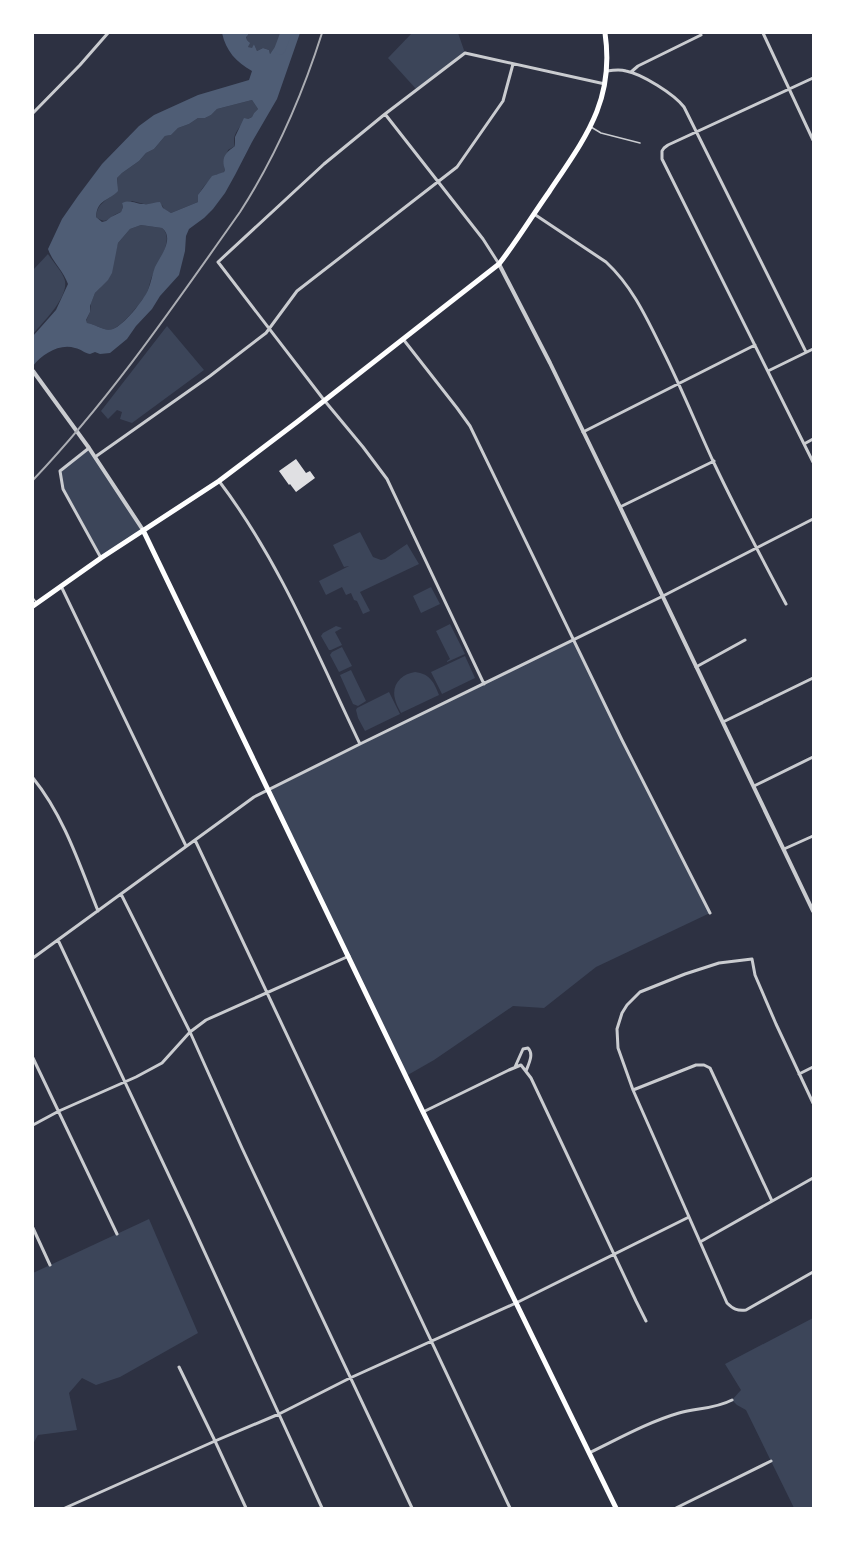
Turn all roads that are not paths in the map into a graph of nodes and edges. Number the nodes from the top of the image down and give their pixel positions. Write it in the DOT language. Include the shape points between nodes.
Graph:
graph roads {
  1 [pos="108,33"];
  2 [pos="604,33"];
  3 [pos="763,33"];
  4 [pos="701,35"];
  5 [pos="513,64"];
  6 [pos="607,71"];
  7 [pos="631,72"];
  8 [pos="813,78"];
  9 [pos="605,84"];
  10 [pos="789,89"];
  11 [pos="33,113"];
  12 [pos="385,114"];
  13 [pos="591,128"];
  14 [pos="698,132"];
  15 [pos="813,140"];
  16 [pos="640,144"];
  17 [pos="438,181"];
  18 [pos="534,214"];
  19 [pos="499,264"];
  20 [pos="270,328"];
  21 [pos="403,340"];
  22 [pos="755,345"];
  23 [pos="813,349"];
  24 [pos="806,352"];
  25 [pos="33,371"];
  26 [pos="768,371"];
  27 [pos="679,384"];
  28 [pos="324,400"];
  29 [pos="583,432"];
  30 [pos="813,439"];
  31 [pos="804,444"];
  32 [pos="89,448"];
  33 [pos="95,456"];
  34 [pos="714,462"];
  35 [pos="813,462"];
  36 [pos="219,481"];
  37 [pos="620,507"];
  38 [pos="813,519"];
  39 [pos="143,530"];
  40 [pos="756,548"];
  41 [pos="100,558"];
  42 [pos="61,586"];
  43 [pos="663,596"];
  44 [pos="33,598"];
  45 [pos="35,604"];
  46 [pos="786,604"];
  47 [pos="573,640"];
  48 [pos="745,640"];
  49 [pos="696,667"];
  50 [pos="813,678"];
  51 [pos="484,684"];
  52 [pos="723,722"];
  53 [pos="360,744"];
  54 [pos="813,757"];
  55 [pos="33,778"];
  56 [pos="754,786"];
  57 [pos="268,790"];
  58 [pos="813,836"];
  59 [pos="195,840"];
  60 [pos="186,846"];
  61 [pos="784,849"];
  62 [pos="121,894"];
  63 [pos="98,910"];
  64 [pos="813,911"];
  65 [pos="710,913"];
  66 [pos="58,940"];
  67 [pos="349,956"];
  68 [pos="33,958"];
  69 [pos="266,993"];
  70 [pos="190,1032"];
  71 [pos="33,1058"];
  72 [pos="515,1067"];
  73 [pos="813,1067"];
  74 [pos="526,1071"];
  75 [pos="799,1074"];
  76 [pos="125,1082"];
  77 [pos="633,1090"];
  78 [pos="813,1103"];
  79 [pos="59,1111"];
  80 [pos="423,1112"];
  81 [pos="33,1125"];
  82 [pos="813,1178"];
  83 [pos="772,1201"];
  84 [pos="689,1217"];
  85 [pos="33,1228"];
  86 [pos="117,1234"];
  87 [pos="700,1242"];
  88 [pos="614,1255"];
  89 [pos="50,1265"];
  90 [pos="813,1272"];
  91 [pos="516,1303"];
  92 [pos="646,1321"];
  93 [pos="431,1341"];
  94 [pos="178,1367"];
  95 [pos="350,1378"];
  96 [pos="732,1400"];
  97 [pos="279,1414"];
  98 [pos="215,1440"];
  99 [pos="589,1453"];
  100 [pos="771,1461"];
  101 [pos="65,1508"];
  102 [pos="246,1508"];
  103 [pos="322,1508"];
  104 [pos="412,1508"];
  105 [pos="510,1508"];
  106 [pos="616,1508"];
  107 [pos="676,1508"];
  1 -- 11 [label="street"];
  2 -- 6 [label="main road"];
  3 -- 10 [label="street"];
  4 -- 7 [label="street" via="638,66"];
  5 -- 9 [label="street"];
  5 -- 12 [label="street" via="465,53"];
  5 -- 17 [label="street" via="499,107 457,166"];
  6 -- 7 [label="street"];
  6 -- 9 [label="main road"];
  7 -- 14 [label="street" via="668,92 677,100"];
  8 -- 10 [label="street"];
  9 -- 13 [label="main road"];
  10 -- 14 [label="street"];
  10 -- 15 [label="street"];
  12 -- 17 [label="street"];
  12 -- 20 [label="street" via="324,164 218,262"];
  13 -- 16 [label="lane"];
  13 -- 18 [label="main road"];
  14 -- 22 [label="street" via="664,148 662,159"];
  14 -- 24 [label="street"];
  17 -- 19 [label="street"];
  17 -- 20 [label="street" via="297,291"];
  18 -- 19 [label="main road"];
  18 -- 27 [label="street" via="606,262 616,272 641,306"];
  19 -- 21 [label="main road"];
  19 -- 29 [label="street"];
  20 -- 28 [label="street"];
  20 -- 33 [label="street" via="210,376"];
  21 -- 28 [label="main road"];
  21 -- 47 [label="street" via="470,426"];
  22 -- 26 [label="street"];
  22 -- 27 [label="street"];
  23 -- 24 [label="street"];
  24 -- 26 [label="street"];
  25 -- 32 [label="street"];
  26 -- 31 [label="street"];
  27 -- 29 [label="street"];
  27 -- 34 [label="street"];
  28 -- 36 [label="main road"];
  28 -- 51 [label="street" via="387,479"];
  29 -- 37 [label="street"];
  30 -- 31 [label="street"];
  31 -- 35 [label="street"];
  32 -- 33 [label="street"];
  32 -- 41 [label="street" via="60,471 63,489"];
  33 -- 39 [label="street"];
  34 -- 37 [label="street"];
  34 -- 40 [label="street"];
  36 -- 39 [label="main road"];
  36 -- 53 [label="street" via="240,508 269,556"];
  37 -- 43 [label="street"];
  38 -- 40 [label="street"];
  39 -- 41 [label="main road"];
  39 -- 57 [label="main road"];
  40 -- 43 [label="street"];
  40 -- 46 [label="street"];
  41 -- 42 [label="main road"];
  42 -- 45 [label="main road"];
  42 -- 60 [label="street"];
  43 -- 47 [label="street"];
  43 -- 49 [label="street"];
  44 -- 45 [label="lane"];
  47 -- 51 [label="street"];
  47 -- 65 [label="street"];
  48 -- 49 [label="street"];
  49 -- 52 [label="street"];
  50 -- 52 [label="street"];
  51 -- 53 [label="street"];
  52 -- 56 [label="street"];
  53 -- 57 [label="street"];
  54 -- 56 [label="street"];
  55 -- 63 [label="street" via="55,812"];
  56 -- 61 [label="street"];
  57 -- 59 [label="street"];
  57 -- 67 [label="main road"];
  58 -- 61 [label="street"];
  59 -- 60 [label="street"];
  59 -- 69 [label="street"];
  60 -- 62 [label="street"];
  61 -- 64 [label="street"];
  62 -- 63 [label="street"];
  62 -- 70 [label="street"];
  63 -- 66 [label="street"];
  66 -- 68 [label="street"];
  66 -- 76 [label="street"];
  67 -- 69 [label="street"];
  67 -- 80 [label="main road"];
  69 -- 70 [label="street" via="206,1020"];
  69 -- 93 [label="street"];
  70 -- 76 [label="street" via="162,1063"];
  70 -- 95 [label="street"];
  71 -- 79 [label="street"];
  72 -- 74 [label="street" via="522,1065"];
  72 -- 74 [label="street" via="523,1049 528,1048 531,1056"];
  72 -- 80 [label="street"];
  73 -- 75 [label="street"];
  74 -- 88 [label="street"];
  75 -- 77 [label="street" via="770,1010 752,959 719,963 685,974 640,992 627,1005 617,1029 618,1048"];
  75 -- 78 [label="street"];
  76 -- 79 [label="street"];
  76 -- 97 [label="street"];
  77 -- 83 [label="street" via="696,1065 704,1064 710,1068"];
  77 -- 84 [label="street"];
  79 -- 81 [label="street"];
  79 -- 86 [label="street"];
  80 -- 91 [label="main road"];
  82 -- 83 [label="street"];
  83 -- 87 [label="street"];
  84 -- 87 [label="street"];
  84 -- 88 [label="street"];
  85 -- 89 [label="street"];
  87 -- 90 [label="street" via="727,1303 740,1311"];
  88 -- 91 [label="street"];
  88 -- 92 [label="street"];
  91 -- 93 [label="street"];
  91 -- 99 [label="main road"];
  93 -- 95 [label="street"];
  93 -- 105 [label="street"];
  94 -- 98 [label="street"];
  95 -- 97 [label="street"];
  95 -- 104 [label="street"];
  96 -- 99 [label="street" via="723,1405 681,1412 664,1418"];
  97 -- 98 [label="street"];
  97 -- 103 [label="street"];
  98 -- 101 [label="street"];
  98 -- 102 [label="street"];
  99 -- 106 [label="main road"];
  100 -- 107 [label="street"];
}
